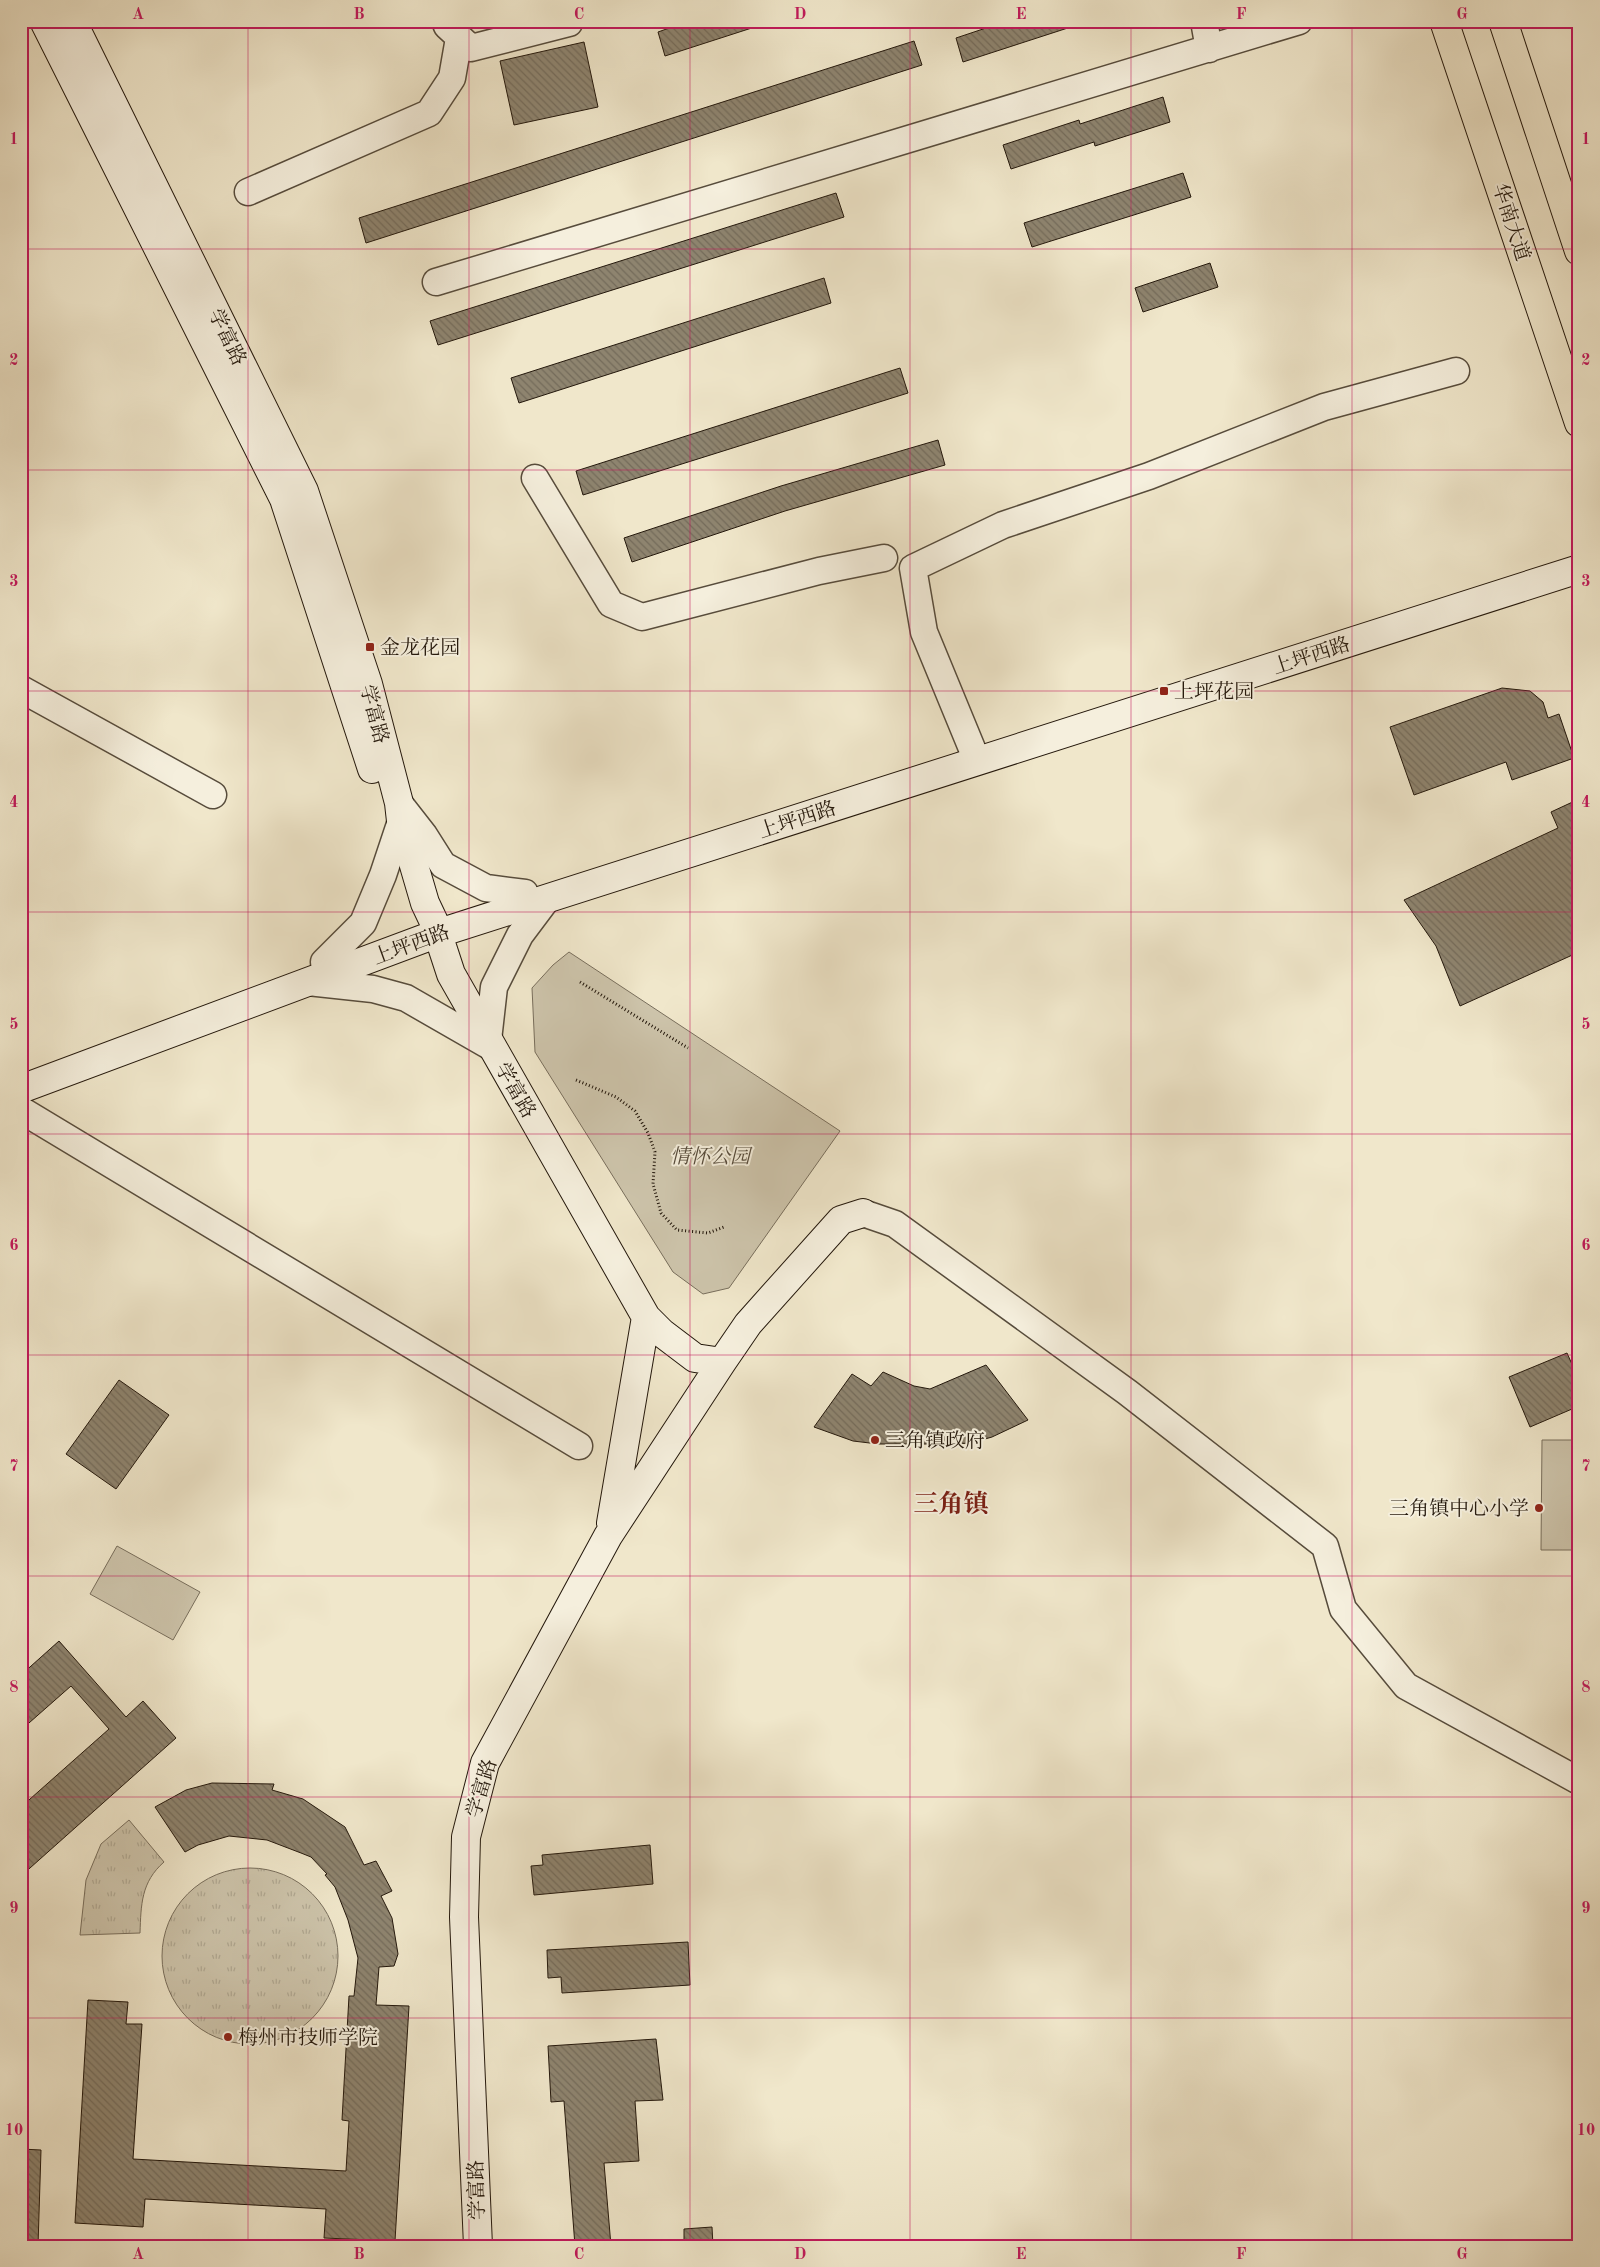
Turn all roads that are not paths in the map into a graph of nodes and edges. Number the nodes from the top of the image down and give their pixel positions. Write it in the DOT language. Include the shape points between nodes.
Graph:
graph roads {
  1 [pos="44,21"];
  2 [pos="72,21"];
  3 [pos="1204,21"];
  4 [pos="1299,21"];
  5 [pos="1444,21"];
  6 [pos="1503,21"];
  7 [pos="569,23"];
  8 [pos="452,29"];
  9 [pos="1209,49"];
  10 [pos="248,192"];
  11 [pos="1579,250"];
  12 [pos="436,282"];
  13 [pos="1456,371"];
  14 [pos="1579,423"];
  15 [pos="536,478"];
  16 [pos="1579,555"];
  17 [pos="884,558"];
  18 [pos="1579,569"];
  19 [pos="21,689"];
  20 [pos="972,751"];
  21 [pos="213,795"];
  22 [pos="400,812"];
  23 [pos="536,896"];
  24 [pos="429,930"];
  25 [pos="316,972"];
  26 [pos="490,1044"];
  27 [pos="21,1070"];
  28 [pos="21,1089"];
  29 [pos="21,1110"];
  30 [pos="863,1213"];
  31 [pos="646,1317"];
  32 [pos="722,1362"];
  33 [pos="579,1446"];
  34 [pos="608,1536"];
  35 [pos="1579,1781"];
  36 [pos="478,2246"];
  1 -- 24 [label="street, 学富路" via="284,499"];
  2 -- 22 [label="street, 学富路" via="304,492 368,684"];
  3 -- 9 [label="street"];
  4 -- 9 [label="street"];
  5 -- 14 [label="main road, 华南大道"];
  6 -- 11 [label="main road"];
  7 -- 8 [label="street" via="471,48"];
  8 -- 10 [label="street" via="452,78 429,113"];
  9 -- 12 [label="street"];
  13 -- 20 [label="street" via="1324,407 1149,476 1003,525 913,568 924,632"];
  15 -- 17 [label="street" via="611,604 642,617 819,571"];
  16 -- 20 [label="street, 上坪西路"];
  18 -- 23 [label="street, 上坪西路"];
  19 -- 21 [label="street"];
  20 -- 23 [label="street, 上坪西路"];
  22 -- 23 [label="street" via="424,835 442,866 486,888"];
  22 -- 24 [label="street, 学富路" via="425,903"];
  22 -- 25 [label="street" via="383,875 363,924"];
  23 -- 24 [label="street, 上坪西路"];
  23 -- 26 [label="street" via="494,987"];
  24 -- 25 [label="street, 上坪西路"];
  24 -- 26 [label="street, 学富路"];
  25 -- 26 [label="street" via="406,998"];
  25 -- 27 [label="street, 上坪西路"];
  25 -- 28 [label="street, 上坪西路"];
  26 -- 31 [label="street, 学富路"];
  29 -- 33 [label="street"];
  30 -- 32 [label="street, 学富路" via="841,1220 748,1324"];
  30 -- 35 [label="street" via="895,1224 919,1241 1127,1392 1325,1546 1343,1609 1406,1686"];
  31 -- 32 [label="street, 学富路" via="695,1358"];
  31 -- 34 [label="street"];
  32 -- 34 [label="street, 学富路"];
  34 -- 36 [label="street, 学富路" via="485,1763 466,1837 464,1917"];
}
